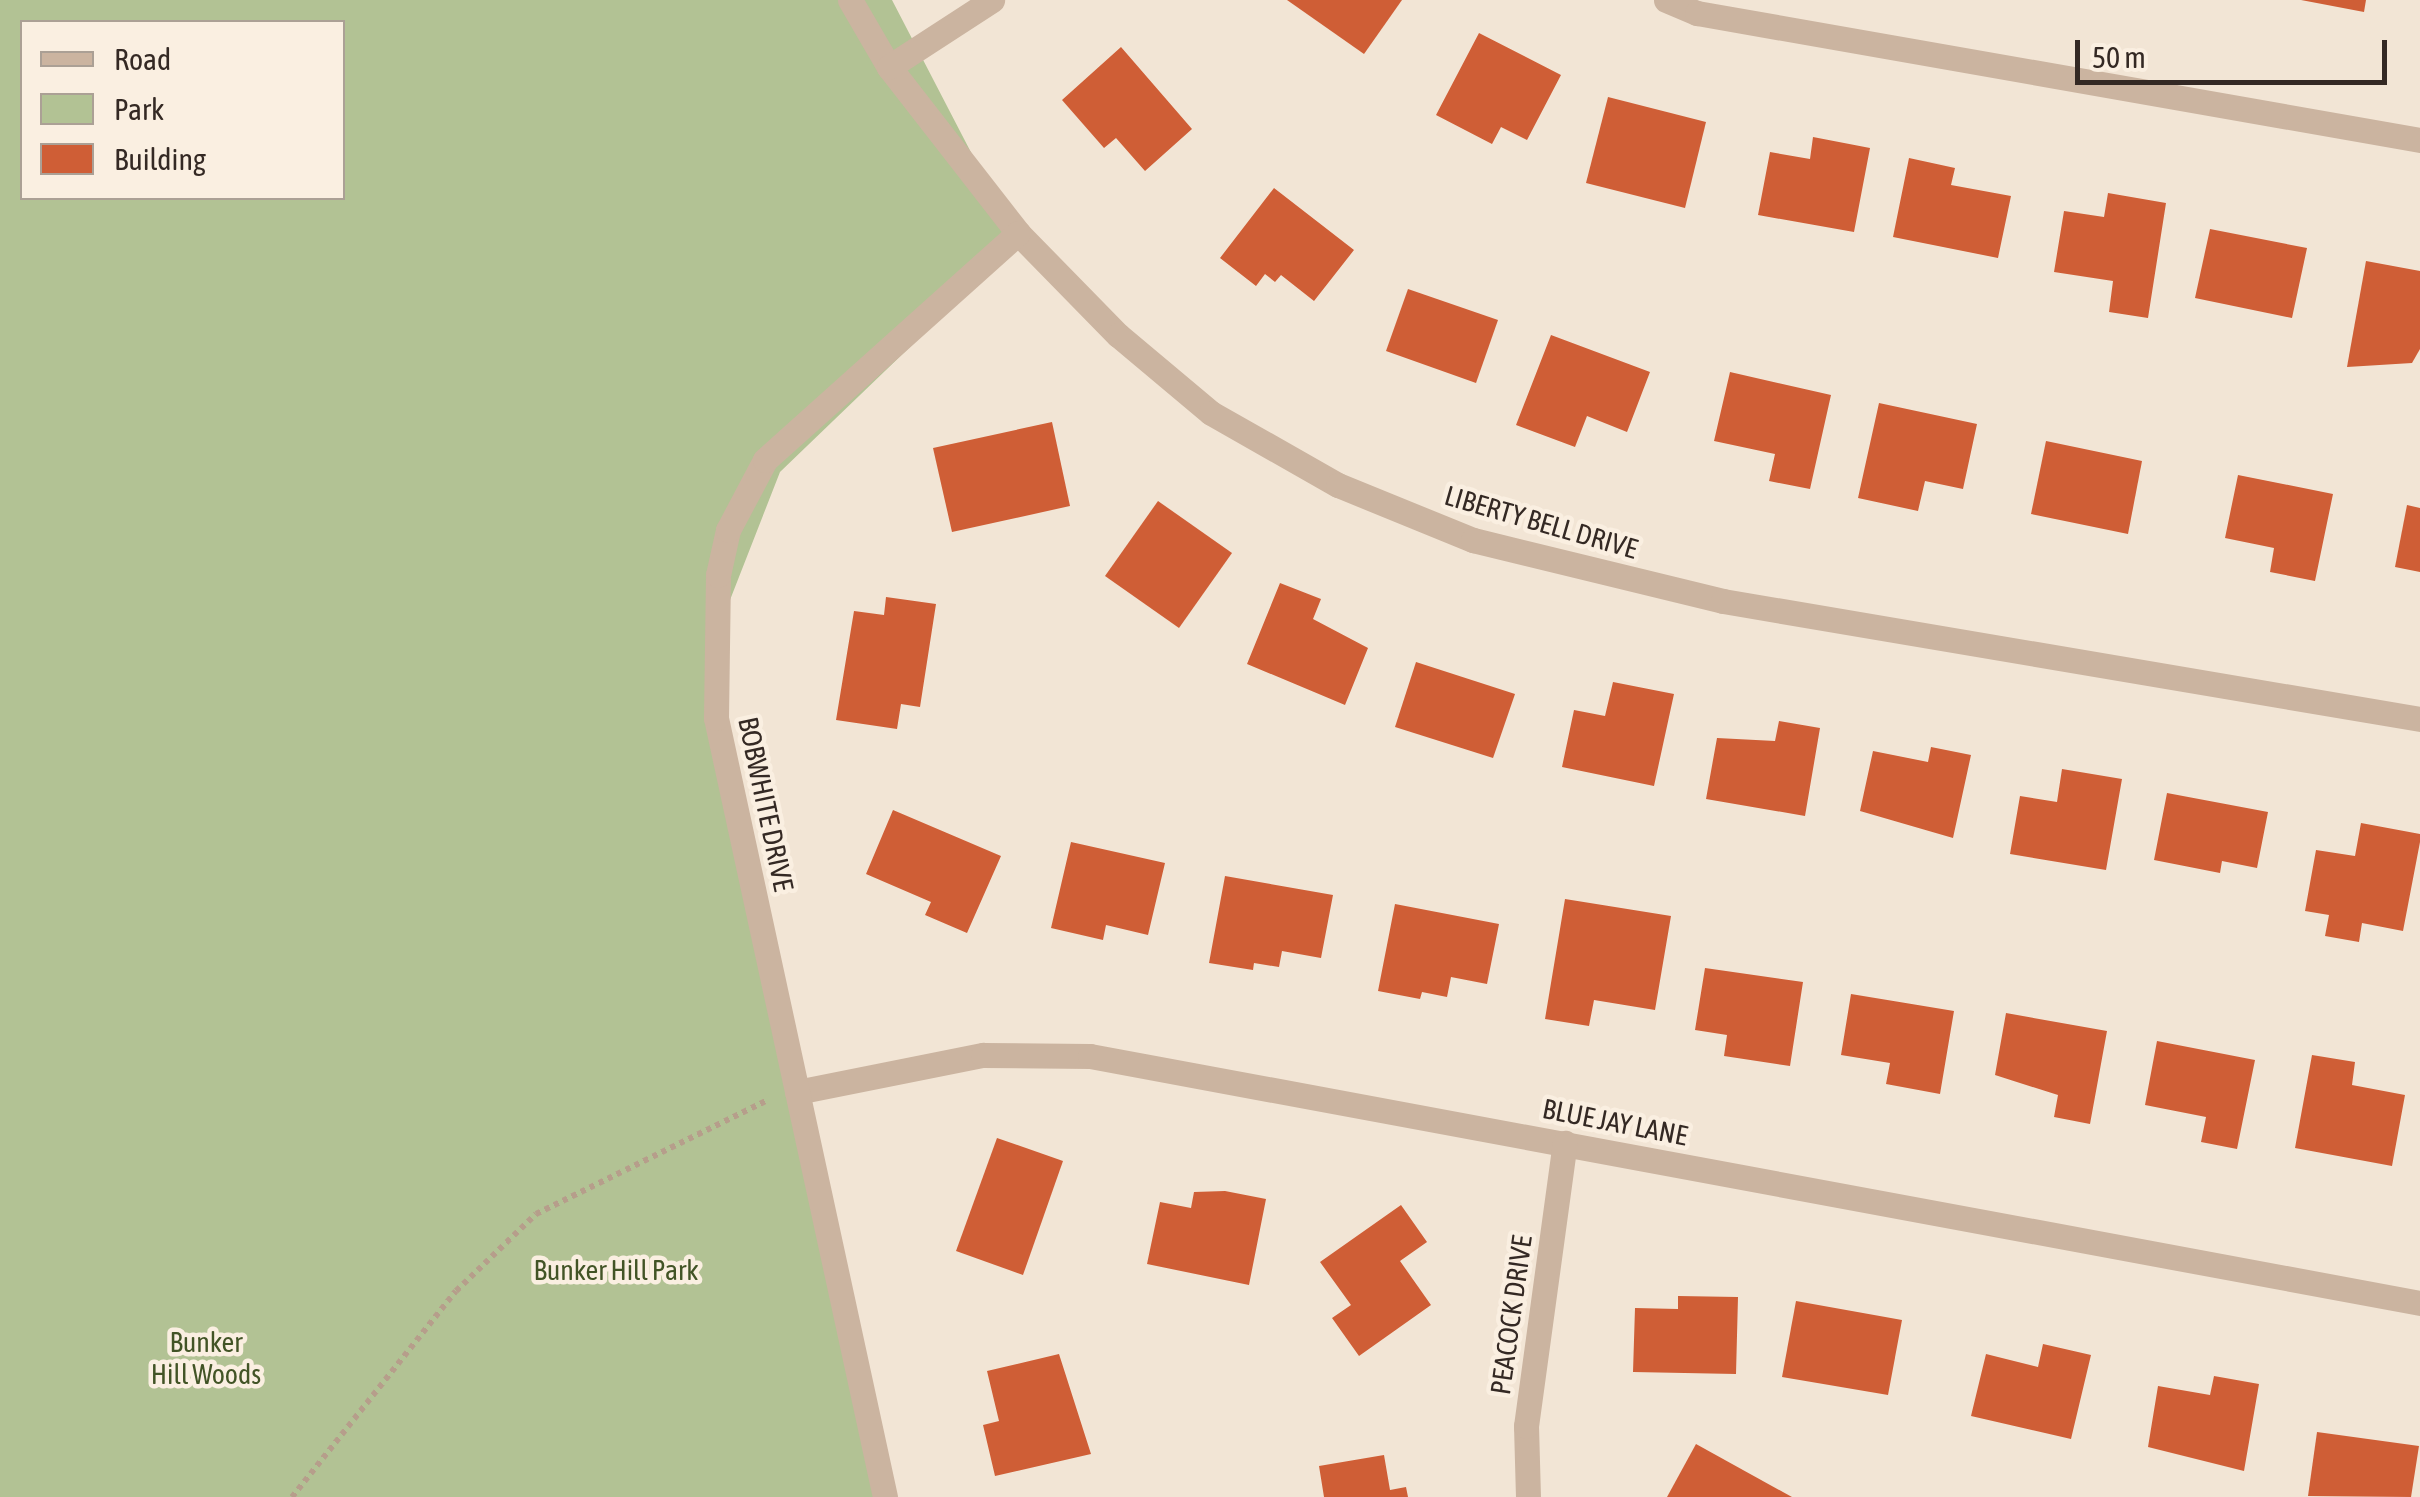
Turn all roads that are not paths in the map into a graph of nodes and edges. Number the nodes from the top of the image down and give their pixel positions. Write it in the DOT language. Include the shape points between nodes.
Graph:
graph roads {
  1 [pos="850,0"];
  2 [pos="992,0"];
  3 [pos="1666,0"];
  4 [pos="889,67"];
  5 [pos="2420,140"];
  6 [pos="1018,233"];
  7 [pos="2420,719"];
  8 [pos="797,1092"];
  9 [pos="1565,1143"];
  10 [pos="2420,1304"];
  11 [pos="885,1497"];
  12 [pos="1528,1497"];
  1 -- 4 [label="street, LIBERTY BELL DRIVE"];
  2 -- 4 [label="street"];
  3 -- 5 [label="street" via="1698,14"];
  4 -- 6 [label="street, LIBERTY BELL DRIVE"];
  6 -- 7 [label="street, LIBERTY BELL DRIVE" via="1211,412 1338,485 1473,540 1723,600"];
  6 -- 8 [label="street, BOBWHITE DRIVE" via="765,460 728,530 712,646 716,718"];
  8 -- 9 [label="street, BLUE JAY LANE" via="983,1055 1090,1056"];
  8 -- 11 [label="street, BOBWHITE DRIVE"];
  9 -- 10 [label="street, BLUE JAY LANE"];
  9 -- 12 [label="street, PEACOCK DRIVE" via="1526,1426"];
}
